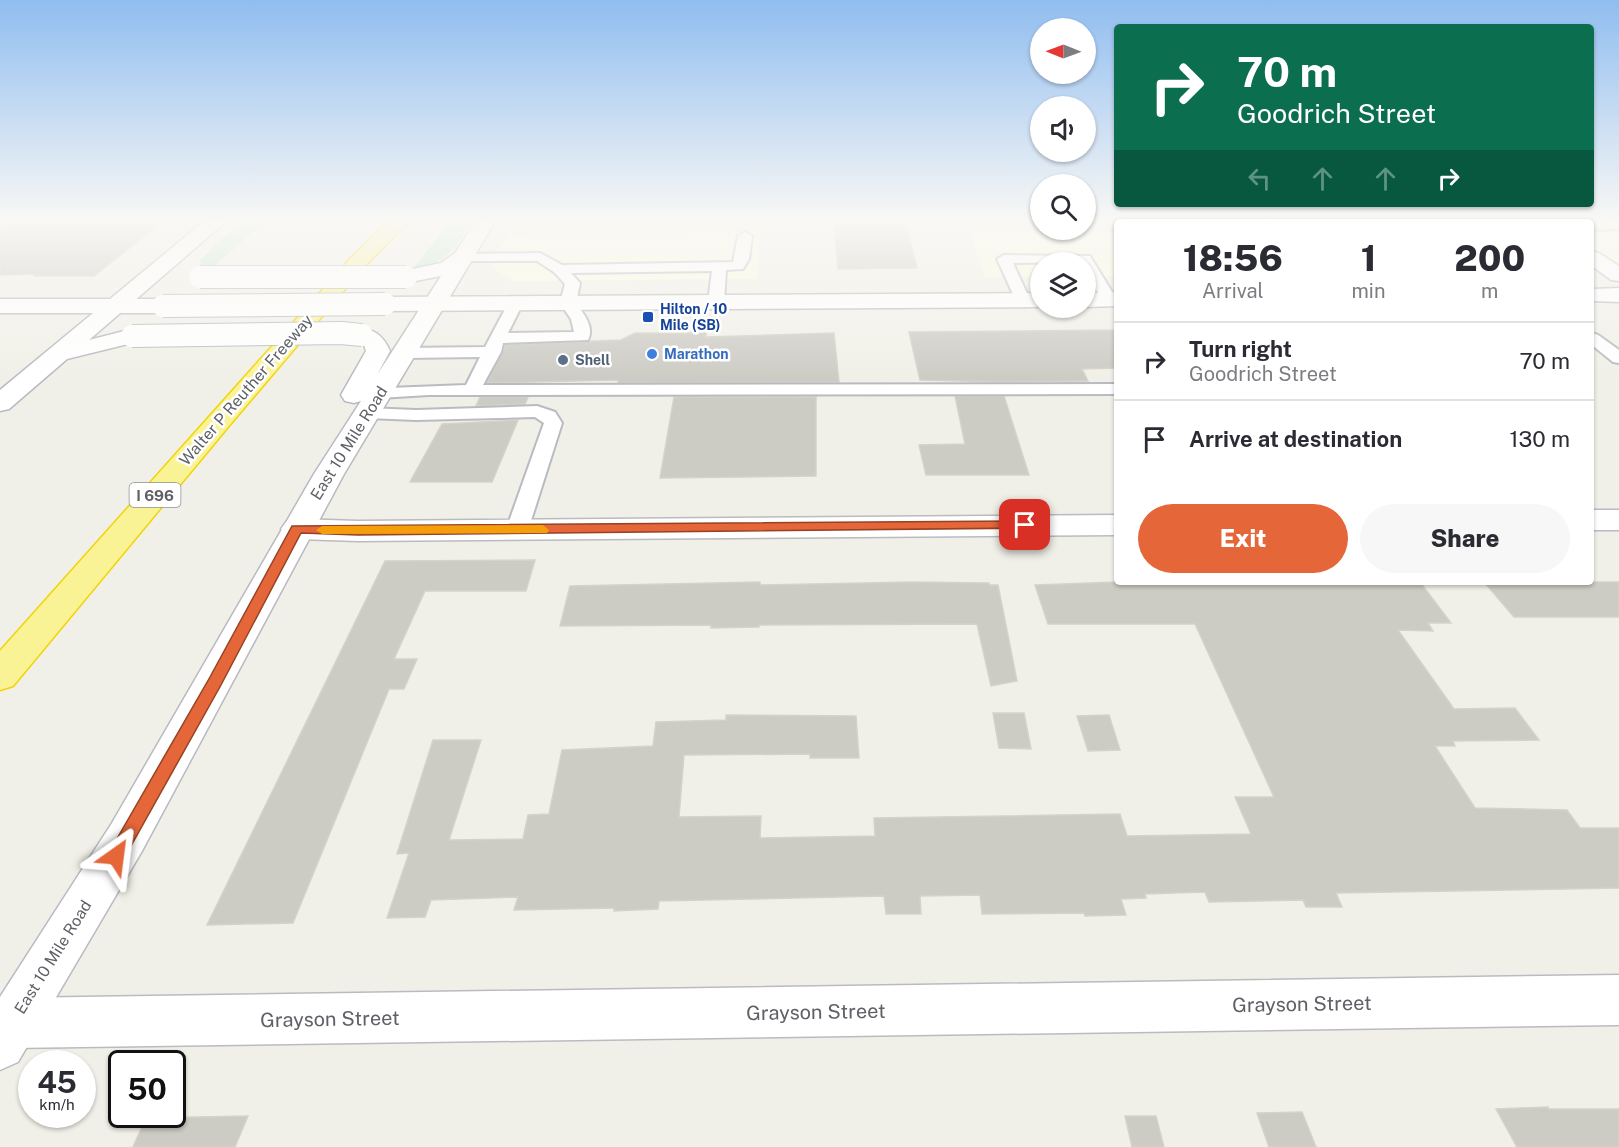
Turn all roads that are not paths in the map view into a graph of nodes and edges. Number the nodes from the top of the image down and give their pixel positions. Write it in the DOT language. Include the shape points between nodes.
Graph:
graph roads {
  1 [pos="157,272"];
  2 [pos="188,272"];
  3 [pos="350,272"];
  4 [pos="432,272"];
  5 [pos="455,272"];
  6 [pos="561,272"];
  7 [pos="719,272"];
  8 [pos="1012,272"];
  9 [pos="1096,275"];
  10 [pos="1594,295"];
  11 [pos="1619,295"];
  12 [pos="1030,298"];
  13 [pos="1030,300"];
  14 [pos="1096,300"];
  15 [pos="1113,300"];
  16 [pos="716,302"];
  17 [pos="515,303"];
  18 [pos="568,303"];
  19 [pos="436,304"];
  20 [pos="0,306"];
  21 [pos="117,306"];
  22 [pos="1594,339"];
  23 [pos="496,345"];
  24 [pos="405,352"];
  25 [pos="1619,358"];
  26 [pos="48,363"];
  27 [pos="1114,389"];
  28 [pos="472,390"];
  29 [pos="367,400"];
  30 [pos="0,403"];
  31 [pos="1594,520"];
  32 [pos="1619,520"];
  33 [pos="1114,525"];
  34 [pos="297,529"];
  35 [pos="517,530"];
  36 [pos="0,676"];
  37 [pos="1619,1000"];
  38 [pos="6,1034"];
  1 -- 21 [label="street"];
  2 -- 4 [label="street, bridge" via="200,278 406,277"];
  3 -- 36 [label="highway, Walter P Reuther Freeway / I 696"];
  5 -- 19 [label="street, East 10 Mile Road"];
  6 -- 18 [label="lane" via="573,283"];
  7 -- 16 [label="lane"];
  8 -- 12 [label="lane"];
  9 -- 15 [label="lane"];
  10 -- 11 [label="street"];
  13 -- 16 [label="street"];
  14 -- 15 [label="street"];
  16 -- 18 [label="street"];
  17 -- 18 [label="street"];
  17 -- 19 [label="street"];
  17 -- 23 [label="lane"];
  18 -- 23 [label="lane" via="576,314 582,337"];
  19 -- 21 [label="street, bridge"];
  19 -- 24 [label="street, East 10 Mile Road"];
  20 -- 21 [label="street"];
  21 -- 26 [label="street"];
  22 -- 25 [label="lane"];
  23 -- 24 [label="lane"];
  23 -- 28 [label="lane"];
  24 -- 29 [label="street, East 10 Mile Road"];
  26 -- 29 [label="street, bridge" via="93,345 132,336 362,335 374,341 378,351"];
  26 -- 30 [label="street"];
  27 -- 28 [label="lane"];
  28 -- 29 [label="lane"];
  29 -- 34 [label="street, East 10 Mile Road"];
  29 -- 35 [label="lane" via="416,415 537,411 549,416 552,423"];
  31 -- 32 [label="street"];
  33 -- 35 [label="street"];
  34 -- 35 [label="street"];
  34 -- 38 [label="street, East 10 Mile Road" via="127,837"];
  37 -- 38 [label="street, Grayson Street"];
}
